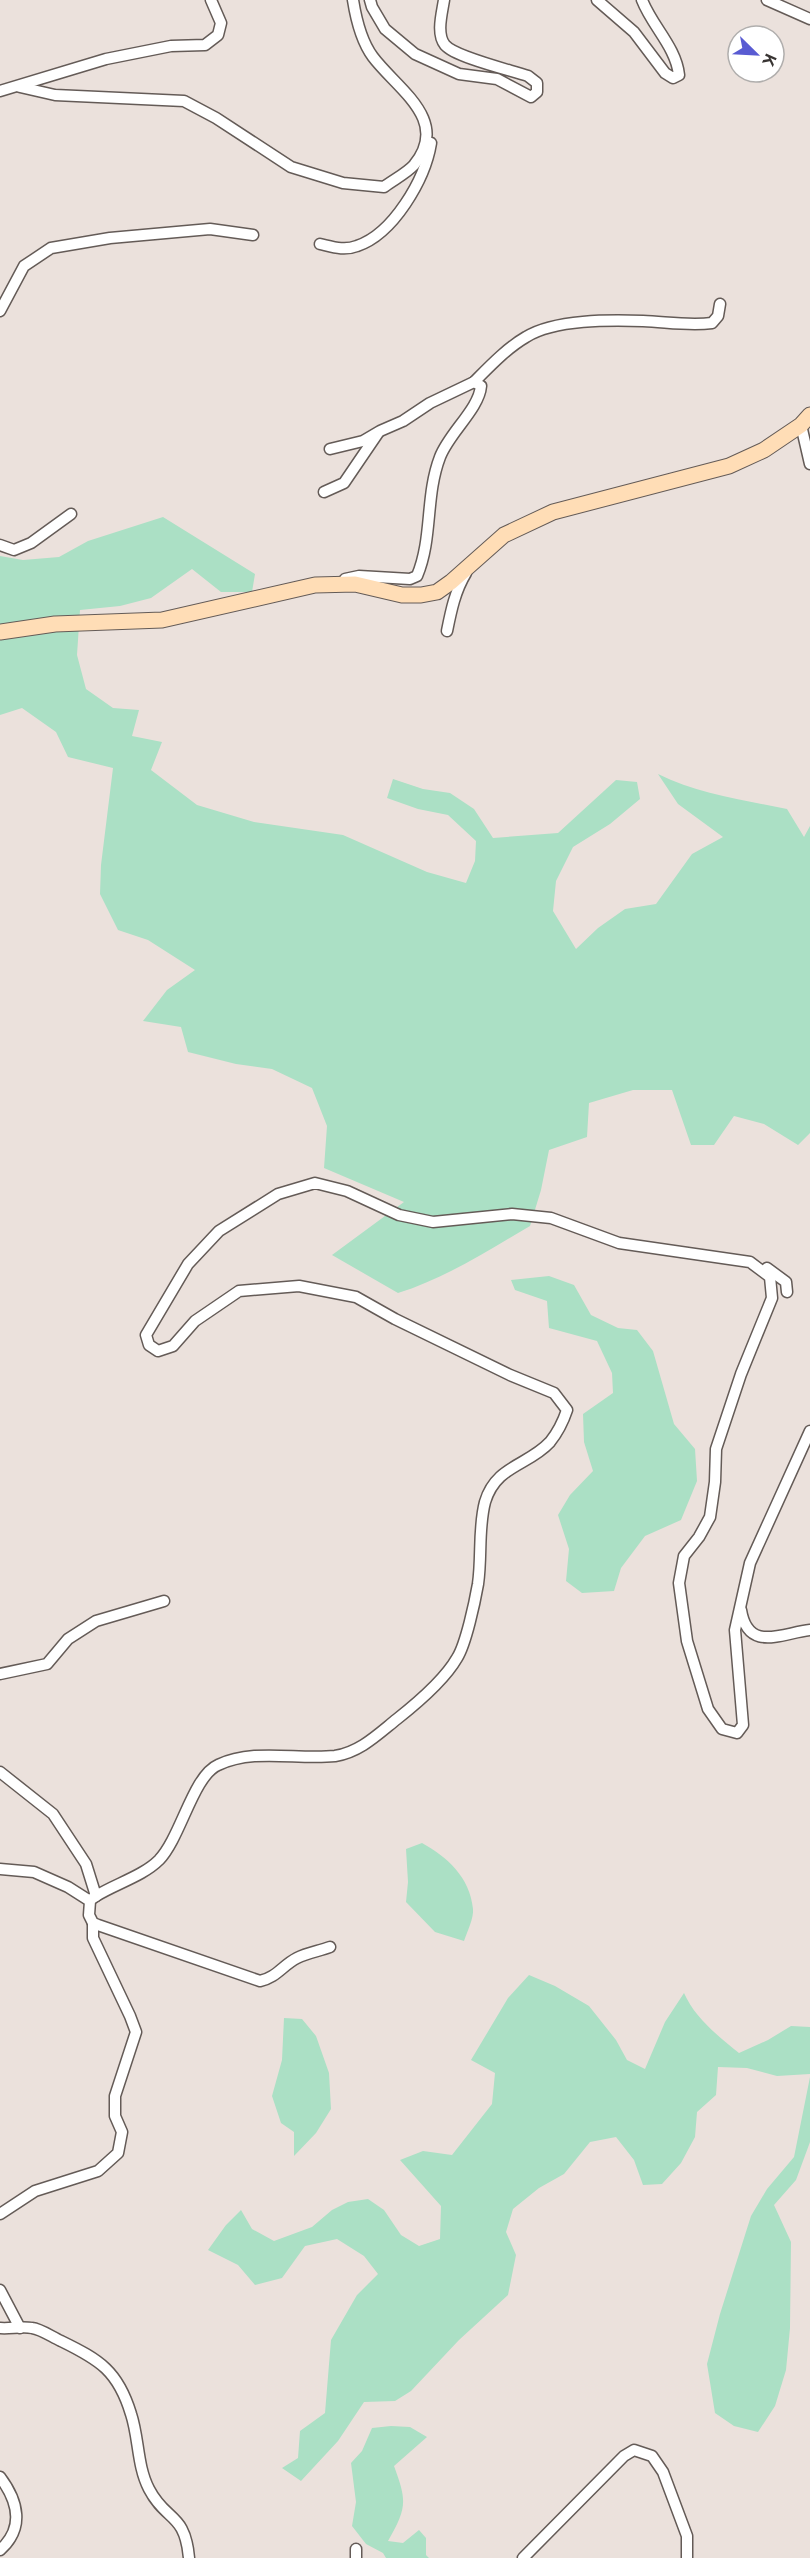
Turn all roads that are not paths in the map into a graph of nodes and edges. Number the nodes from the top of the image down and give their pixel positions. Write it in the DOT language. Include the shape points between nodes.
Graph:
graph roads {
  1 [pos="211,0"];
  2 [pos="353,0"];
  3 [pos="370,0"];
  4 [pos="444,0"];
  5 [pos="597,0"];
  6 [pos="642,0"];
  7 [pos="767,0"];
  8 [pos="810,20"];
  9 [pos="20,87"];
  10 [pos="0,91"];
  11 [pos="424,117"];
  12 [pos="253,235"];
  13 [pos="320,244"];
  14 [pos="720,304"];
  15 [pos="0,311"];
  16 [pos="474,382"];
  17 [pos="806,420"];
  18 [pos="380,431"];
  19 [pos="330,449"];
  20 [pos="810,464"];
  21 [pos="324,492"];
  22 [pos="71,514"];
  23 [pos="0,545"];
  24 [pos="473,563"];
  25 [pos="315,585"];
  26 [pos="0,632"];
  27 [pos="447,632"];
  28 [pos="750,1262"];
  29 [pos="787,1292"];
  30 [pos="810,1431"];
  31 [pos="164,1601"];
  32 [pos="740,1607"];
  33 [pos="810,1630"];
  34 [pos="0,1674"];
  35 [pos="0,1772"];
  36 [pos="0,1869"];
  37 [pos="93,1898"];
  38 [pos="93,1923"];
  39 [pos="330,1947"];
  40 [pos="0,2214"];
  41 [pos="0,2290"];
  42 [pos="0,2328"];
  43 [pos="20,2328"];
  44 [pos="0,2477"];
  45 [pos="0,2550"];
  46 [pos="189,2558"];
  47 [pos="523,2558"];
  48 [pos="687,2558"];
  1 -- 9 [label="street" via="221,22 218,35 205,45 171,46 106,59 34,79"];
  2 -- 11 [label="street" via="359,30 372,56"];
  3 -- 4 [label="street" via="385,29 415,54 459,74 497,79 531,97 534,95 537,83 528,76 456,53 444,44 440,28"];
  5 -- 6 [label="street" via="634,32 673,78 679,75 678,64"];
  7 -- 8 [label="street"];
  9 -- 10 [label="street"];
  9 -- 11 [label="street" via="56,94 184,101 291,167 343,183 384,187 414,166 426,144"];
  11 -- 13 [label="street" via="433,126 430,152 402,209 385,230 357,246 338,249"];
  12 -- 15 [label="street" via="210,229 51,248 24,266"];
  14 -- 16 [label="street" via="712,324 641,321 550,327 526,336"];
  16 -- 18 [label="street"];
  16 -- 25 [label="street" via="481,386 480,398 450,436 440,458 430,493 428,532 417,576 359,576"];
  17 -- 20 [label="street"];
  17 -- 24 [label="main road" via="764,450 729,466 553,512 504,535"];
  18 -- 19 [label="street" via="363,441"];
  18 -- 21 [label="street" via="344,483"];
  22 -- 23 [label="street" via="31,543 14,550"];
  24 -- 25 [label="main road" via="437,592 422,595 402,595 355,584"];
  24 -- 27 [label="street" via="460,582"];
  25 -- 26 [label="main road" via="162,620 55,624"];
  28 -- 29 [label="street" via="763,1265 786,1282"];
  28 -- 32 [label="street" via="770,1277 772,1298 724,1420 716,1449 710,1517 684,1556 680,1583 687,1641 708,1710 722,1729 737,1733 743,1725 735,1630"];
  28 -- 37 [label="street" via="619,1243 551,1218 512,1214 433,1222 399,1215 347,1191 315,1183 278,1194 219,1231 188,1264 146,1335 149,1345 158,1351 173,1346 195,1321 239,1291 299,1286 356,1298 554,1393 567,1410 561,1428 548,1444 502,1473 492,1486 484,1510 478,1584 458,1658 418,1702 360,1748 336,1755 245,1756 216,1766 200,1782 171,1845 158,1862"];
  30 -- 32 [label="street" via="750,1563"];
  31 -- 34 [label="street" via="96,1621 68,1639 46,1664"];
  32 -- 33 [label="street" via="743,1623 759,1636 772,1638"];
  35 -- 37 [label="street" via="53,1814 86,1864"];
  36 -- 37 [label="street" via="34,1872"];
  37 -- 38 [label="street" via="89,1915"];
  38 -- 39 [label="street" via="260,1981 272,1979 299,1957"];
  38 -- 40 [label="street" via="93,1938 136,2032 115,2096 115,2116 122,2132 118,2153 98,2171 35,2191"];
  41 -- 43 [label="street"];
  42 -- 43 [label="street"];
  43 -- 46 [label="street" via="33,2328 93,2356 118,2382 131,2414 149,2489 182,2525"];
  44 -- 45 [label="street" via="10,2491 17,2517 15,2533"];
  47 -- 48 [label="street" via="634,2450 652,2456 663,2472 687,2536"];
}
